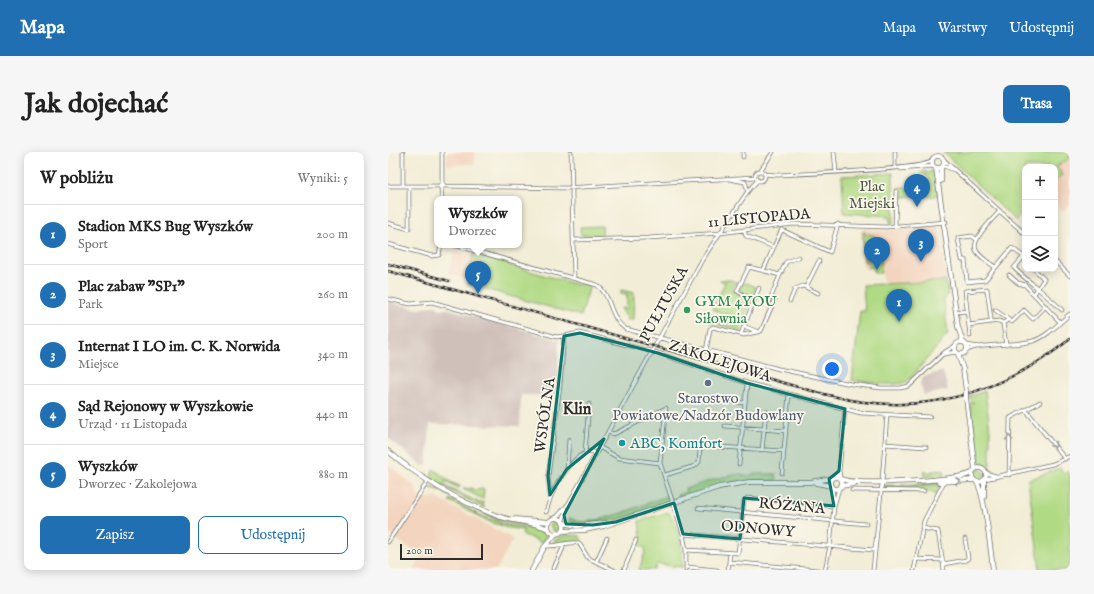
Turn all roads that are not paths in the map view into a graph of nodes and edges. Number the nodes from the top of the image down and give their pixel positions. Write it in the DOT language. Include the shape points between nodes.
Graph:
graph roads {
  1 [pos="403,152"];
  2 [pos="442,152"];
  3 [pos="571,152"];
  4 [pos="743,152"];
  5 [pos="773,152"];
  6 [pos="834,152"];
  7 [pos="894,152"];
  8 [pos="936,152"];
  9 [pos="941,156"];
  10 [pos="743,157"];
  11 [pos="934,159"];
  12 [pos="939,167"];
  13 [pos="895,168"];
  14 [pos="756,172"];
  15 [pos="836,172"];
  16 [pos="957,172"];
  17 [pos="763,173"];
  18 [pos="744,176"];
  19 [pos="756,178"];
  20 [pos="727,179"];
  21 [pos="388,186"];
  22 [pos="403,186"];
  23 [pos="409,186"];
  24 [pos="442,186"];
  25 [pos="572,188"];
  26 [pos="748,191"];
  27 [pos="896,191"];
  28 [pos="442,196"];
  29 [pos="1000,211"];
  30 [pos="945,222"];
  31 [pos="388,224"];
  32 [pos="838,224"];
  33 [pos="783,225"];
  34 [pos="895,226"];
  35 [pos="744,230"];
  36 [pos="782,230"];
  37 [pos="1022,231"];
  38 [pos="720,233"];
  39 [pos="976,239"];
  40 [pos="574,240"];
  41 [pos="388,244"];
  42 [pos="774,247"];
  43 [pos="440,248"];
  44 [pos="465,248"];
  45 [pos="1022,256"];
  46 [pos="799,257"];
  47 [pos="1022,260"];
  48 [pos="819,261"];
  49 [pos="1058,264"];
  50 [pos="995,267"];
  51 [pos="763,271"];
  52 [pos="1037,272"];
  53 [pos="780,275"];
  54 [pos="1009,275"];
  55 [pos="1070,276"];
  56 [pos="574,278"];
  57 [pos="759,288"];
  58 [pos="806,288"];
  59 [pos="1037,289"];
  60 [pos="818,293"];
  61 [pos="1034,294"];
  62 [pos="388,298"];
  63 [pos="790,300"];
  64 [pos="754,301"];
  65 [pos="1046,306"];
  66 [pos="995,310"];
  67 [pos="1062,310"];
  68 [pos="967,311"];
  69 [pos="956,312"];
  70 [pos="1070,314"];
  71 [pos="991,319"];
  72 [pos="1008,320"];
  73 [pos="1060,322"];
  74 [pos="1003,323"];
  75 [pos="969,325"];
  76 [pos="744,326"];
  77 [pos="958,327"];
  78 [pos="758,332"];
  79 [pos="741,334"];
  80 [pos="564,336"];
  81 [pos="970,336"];
  82 [pos="659,338"];
  83 [pos="965,344"];
  84 [pos="956,345"];
  85 [pos="1006,345"];
  86 [pos="982,347"];
  87 [pos="706,350"];
  88 [pos="651,351"];
  89 [pos="965,352"];
  90 [pos="957,353"];
  91 [pos="942,355"];
  92 [pos="963,369"];
  93 [pos="747,383"];
  94 [pos="789,394"];
  95 [pos="725,401"];
  96 [pos="1040,402"];
  97 [pos="745,403"];
  98 [pos="589,404"];
  99 [pos="845,409"];
  100 [pos="1026,410"];
  101 [pos="766,411"];
  102 [pos="887,416"];
  103 [pos="930,417"];
  104 [pos="725,426"];
  105 [pos="742,427"];
  106 [pos="764,429"];
  107 [pos="786,431"];
  108 [pos="608,432"];
  109 [pos="568,439"];
  110 [pos="973,441"];
  111 [pos="885,444"];
  112 [pos="599,447"];
  113 [pos="926,447"];
  114 [pos="740,448"];
  115 [pos="762,450"];
  116 [pos="388,451"];
  117 [pos="784,451"];
  118 [pos="585,453"];
  119 [pos="596,454"];
  120 [pos="1070,456"];
  121 [pos="1065,459"];
  122 [pos="660,463"];
  123 [pos="739,464"];
  124 [pos="982,468"];
  125 [pos="566,469"];
  126 [pos="974,471"];
  127 [pos="782,473"];
  128 [pos="986,473"];
  129 [pos="665,475"];
  130 [pos="1009,475"];
  131 [pos="996,476"];
  132 [pos="837,478"];
  133 [pos="945,480"];
  134 [pos="984,480"];
  135 [pos="428,481"];
  136 [pos="975,481"];
  137 [pos="810,482"];
  138 [pos="882,482"];
  139 [pos="832,486"];
  140 [pos="840,487"];
  141 [pos="852,490"];
  142 [pos="924,491"];
  143 [pos="881,492"];
  144 [pos="551,496"];
  145 [pos="569,503"];
  146 [pos="674,503"];
  147 [pos="834,506"];
  148 [pos="698,508"];
  149 [pos="546,512"];
  150 [pos="743,512"];
  151 [pos="985,515"];
  152 [pos="502,517"];
  153 [pos="558,517"];
  154 [pos="833,520"];
  155 [pos="563,521"];
  156 [pos="549,522"];
  157 [pos="616,522"];
  158 [pos="866,524"];
  159 [pos="922,528"];
  160 [pos="549,530"];
  161 [pos="563,531"];
  162 [pos="556,534"];
  163 [pos="683,534"];
  164 [pos="607,538"];
  165 [pos="740,538"];
  166 [pos="965,539"];
  167 [pos="636,540"];
  168 [pos="388,542"];
  169 [pos="563,544"];
  170 [pos="545,546"];
  171 [pos="830,546"];
  172 [pos="686,550"];
  173 [pos="875,550"];
  174 [pos="730,554"];
  175 [pos="917,559"];
  176 [pos="596,562"];
  177 [pos="729,562"];
  178 [pos="943,562"];
  179 [pos="603,565"];
  180 [pos="686,569"];
  181 [pos="532,570"];
  182 [pos="553,570"];
  183 [pos="599,570"];
  184 [pos="614,570"];
  185 [pos="624,570"];
  186 [pos="717,570"];
  187 [pos="728,570"];
  188 [pos="818,570"];
  189 [pos="825,570"];
  190 [pos="873,570"];
  191 [pos="914,570"];
  192 [pos="944,570"];
  193 [pos="993,570"];
  1 -- 22 [label="street"];
  2 -- 24 [label="street"];
  3 -- 25 [label="street"];
  4 -- 10 [label="street"];
  5 -- 17 [label="street"];
  6 -- 15 [label="street"];
  7 -- 13 [label="street"];
  8 -- 11 [label="main road"];
  9 -- 11 [label="main road"];
  9 -- 12 [label="main road"];
  9 -- 16 [label="street"];
  11 -- 12 [label="main road"];
  11 -- 13 [label="street" via="927,164"];
  12 -- 13 [label="street"];
  12 -- 16 [label="street"];
  12 -- 30 [label="main road"];
  13 -- 15 [label="street"];
  14 -- 17 [label="street"];
  14 -- 18 [label="street"];
  14 -- 19 [label="street"];
  15 -- 17 [label="street" via="776,175"];
  16 -- 29 [label="street"];
  17 -- 19 [label="street" via="762,180"];
  18 -- 19 [label="street"];
  18 -- 20 [label="street"];
  19 -- 26 [label="street, PUŁTUSKA"];
  20 -- 25 [label="street"];
  20 -- 26 [label="street" via="745,182"];
  21 -- 22 [label="street"];
  22 -- 23 [label="street"];
  23 -- 24 [label="street"];
  23 -- 31 [label="street" via="408,229"];
  24 -- 25 [label="street"];
  24 -- 28 [label="street"];
  25 -- 40 [label="street"];
  26 -- 38 [label="street, PUŁTUSKA"];
  27 -- 34 [label="street"];
  29 -- 37 [label="street"];
  29 -- 39 [label="street"];
  30 -- 34 [label="street, 11 LISTOPADA"];
  30 -- 69 [label="main road"];
  32 -- 33 [label="street, 11 LISTOPADA"];
  32 -- 34 [label="street, 11 LISTOPADA"];
  32 -- 36 [label="street" via="830,252"];
  33 -- 35 [label="street, 11 LISTOPADA"];
  33 -- 36 [label="street"];
  35 -- 38 [label="street, 11 LISTOPADA"];
  35 -- 42 [label="street" via="746,236"];
  36 -- 42 [label="street"];
  38 -- 40 [label="street, 11 LISTOPADA"];
  38 -- 82 [label="street, PUŁTUSKA" via="702,260"];
  39 -- 50 [label="street" via="977,252"];
  39 -- 50 [label="street" via="972,236 958,238 962,260 965,260 967,282 985,280"];
  40 -- 56 [label="street"];
  41 -- 43 [label="street" via="432,256 439,254"];
  42 -- 51 [label="street"];
  44 -- 56 [label="street"];
  45 -- 50 [label="street" via="1012,248"];
  46 -- 53 [label="street" via="786,262"];
  47 -- 59 [label="street" via="1014,268"];
  48 -- 58 [label="street"];
  49 -- 55 [label="street"];
  51 -- 53 [label="street"];
  51 -- 64 [label="street" via="749,267 736,289"];
  52 -- 59 [label="street" via="1044,279"];
  53 -- 78 [label="street" via="771,296 776,299 761,331"];
  54 -- 61 [label="street"];
  56 -- 82 [label="street" via="602,289 620,325"];
  57 -- 64 [label="street"];
  58 -- 60 [label="street"];
  58 -- 63 [label="street" via="803,286 795,289"];
  59 -- 61 [label="street"];
  59 -- 67 [label="street" via="1044,292"];
  61 -- 65 [label="street"];
  62 -- 80 [label="street, ZAKOLEJOWA" via="410,304 429,302 557,337"];
  64 -- 76 [label="street"];
  65 -- 72 [label="street" via="1033,319 1024,310 1012,322"];
  65 -- 73 [label="street"];
  66 -- 72 [label="street"];
  68 -- 69 [label="street"];
  68 -- 71 [label="street" via="965,291 987,289"];
  68 -- 75 [label="street"];
  69 -- 77 [label="main road"];
  70 -- 73 [label="street"];
  72 -- 74 [label="street"];
  73 -- 85 [label="street" via="1034,340"];
  74 -- 75 [label="street"];
  74 -- 85 [label="street"];
  75 -- 81 [label="street"];
  76 -- 78 [label="street"];
  76 -- 79 [label="street"];
  77 -- 83 [label="main road"];
  77 -- 84 [label="main road"];
  78 -- 79 [label="street"];
  79 -- 87 [label="street" via="711,328"];
  80 -- 88 [label="street, ZAKOLEJOWA" via="576,332"];
  80 -- 144 [label="street, WSPÓLNA" via="548,476"];
  82 -- 87 [label="street"];
  82 -- 88 [label="street, PUŁTUSKA"];
  83 -- 84 [label="main road"];
  83 -- 86 [label="street"];
  83 -- 89 [label="main road"];
  84 -- 90 [label="main road"];
  84 -- 91 [label="street"];
  85 -- 86 [label="street"];
  86 -- 89 [label="street"];
  87 -- 91 [label="street" via="851,384 891,389 909,386"];
  88 -- 93 [label="street, ZAKOLEJOWA"];
  88 -- 108 [label="street, PUŁTUSKA"];
  89 -- 90 [label="main road"];
  89 -- 92 [label="main road"];
  90 -- 91 [label="street"];
  90 -- 92 [label="main road"];
  92 -- 110 [label="main road, bridge"];
  93 -- 94 [label="street, ZAKOLEJOWA"];
  93 -- 97 [label="street"];
  94 -- 99 [label="street, ZAKOLEJOWA"];
  94 -- 107 [label="street"];
  95 -- 97 [label="street"];
  96 -- 100 [label="street"];
  97 -- 105 [label="street"];
  98 -- 118 [label="street"];
  99 -- 102 [label="street, ZAKOLEJOWA"];
  99 -- 132 [label="street"];
  100 -- 121 [label="street, one-way"];
  130 -- 100 [label="street, one-way" via="1010,418"];
  101 -- 106 [label="street"];
  102 -- 103 [label="street, ZAKOLEJOWA"];
  102 -- 111 [label="street"];
  104 -- 105 [label="street"];
  105 -- 106 [label="street"];
  105 -- 114 [label="street"];
  106 -- 107 [label="street"];
  106 -- 115 [label="street"];
  107 -- 117 [label="street"];
  108 -- 112 [label="street, PUŁTUSKA"];
  108 -- 122 [label="street" via="614,434 666,408"];
  109 -- 125 [label="street, WSPÓLNA"];
  110 -- 124 [label="main road" via="978,464"];
  110 -- 126 [label="main road"];
  111 -- 113 [label="street"];
  111 -- 138 [label="street"];
  112 -- 119 [label="street, PUŁTUSKA"];
  112 -- 122 [label="street" via="619,458"];
  114 -- 115 [label="street"];
  114 -- 123 [label="street"];
  114 -- 129 [label="street" via="703,447 700,450 699,462 695,466"];
  115 -- 117 [label="street"];
  116 -- 135 [label="main road"];
  117 -- 127 [label="street"];
  118 -- 119 [label="street" via="592,451"];
  118 -- 125 [label="street, WSPÓLNA"];
  119 -- 145 [label="street, PUŁTUSKA"];
  120 -- 121 [label="street"];
  121 -- 130 [label="street"];
  122 -- 129 [label="street"];
  124 -- 126 [label="main road"];
  124 -- 128 [label="main road"];
  125 -- 144 [label="street, WSPÓLNA"];
  126 -- 133 [label="main road"];
  126 -- 136 [label="main road"];
  128 -- 131 [label="street"];
  128 -- 134 [label="main road"];
  129 -- 146 [label="street"];
  130 -- 131 [label="street"];
  131 -- 134 [label="street"];
  132 -- 137 [label="main road"];
  132 -- 138 [label="main road" via="848,481"];
  132 -- 139 [label="main road"];
  132 -- 140 [label="main road"];
  133 -- 136 [label="main road, one-way"];
  133 -- 138 [label="main road"];
  133 -- 159 [label="street" via="929,508"];
  134 -- 136 [label="main road"];
  134 -- 151 [label="main road"];
  135 -- 152 [label="main road"];
  135 -- 168 [label="street"];
  136 -- 151 [label="main road" via="980,488"];
  137 -- 139 [label="main road"];
  137 -- 146 [label="main road" via="736,483"];
  138 -- 140 [label="main road"];
  138 -- 143 [label="street"];
  139 -- 140 [label="main road"];
  139 -- 147 [label="street"];
  140 -- 147 [label="street"];
  141 -- 143 [label="street"];
  142 -- 143 [label="street"];
  143 -- 173 [label="street"];
  144 -- 149 [label="street, WSPÓLNA"];
  145 -- 153 [label="street, PUŁTUSKA"];
  145 -- 155 [label="street, PUŁTUSKA"];
  146 -- 157 [label="main road"];
  146 -- 163 [label="street"];
  147 -- 150 [label="street" via="745,499"];
  147 -- 154 [label="street"];
  148 -- 150 [label="street"];
  150 -- 154 [label="street, RÓŻANA"];
  150 -- 165 [label="street, RÓŻANA"];
  151 -- 193 [label="main road"];
  152 -- 156 [label="main road"];
  152 -- 160 [label="main road"];
  153 -- 155 [label="main road"];
  153 -- 156 [label="main road" via="552,518"];
  154 -- 158 [label="street, RÓŻANA"];
  154 -- 171 [label="street"];
  155 -- 157 [label="main road" via="577,526"];
  155 -- 161 [label="main road"];
  156 -- 160 [label="main road"];
  157 -- 161 [label="main road" via="593,529"];
  159 -- 175 [label="street"];
  159 -- 178 [label="street" via="938,531"];
  160 -- 162 [label="main road"];
  160 -- 170 [label="main road"];
  161 -- 162 [label="main road"];
  162 -- 170 [label="main road"];
  163 -- 165 [label="street, ODNOWY"];
  163 -- 172 [label="street"];
  164 -- 176 [label="street"];
  165 -- 171 [label="street, ODNOWY"];
  165 -- 174 [label="street, RÓŻANA" via="738,553"];
  166 -- 178 [label="street" via="968,558"];
  167 -- 185 [label="street"];
  169 -- 170 [label="street"];
  169 -- 176 [label="street" via="567,541 580,543 586,555"];
  169 -- 182 [label="street"];
  170 -- 181 [label="main road"];
  171 -- 173 [label="street, ODNOWY"];
  171 -- 189 [label="street"];
  172 -- 174 [label="street"];
  172 -- 180 [label="street"];
  173 -- 190 [label="street"];
  174 -- 177 [label="street, RÓŻANA"];
  175 -- 178 [label="street"];
  175 -- 191 [label="street"];
  176 -- 179 [label="street"];
  177 -- 187 [label="street, RÓŻANA"];
  177 -- 188 [label="street"];
  178 -- 192 [label="street"];
  179 -- 183 [label="street"];
  179 -- 184 [label="street"];
  180 -- 186 [label="street"];
}
